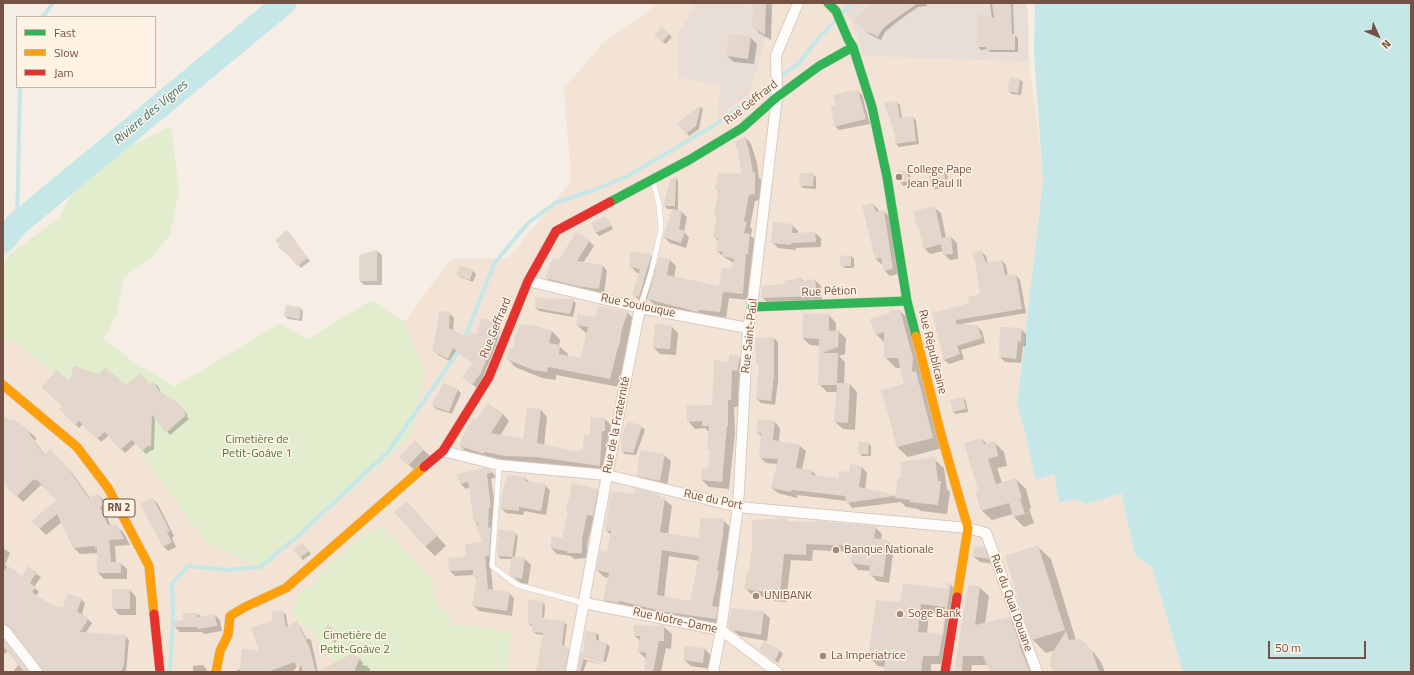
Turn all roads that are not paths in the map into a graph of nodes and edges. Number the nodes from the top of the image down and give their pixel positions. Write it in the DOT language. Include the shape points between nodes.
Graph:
graph roads {
  1 [pos="798,3"];
  2 [pos="828,3"];
  3 [pos="853,47"];
  4 [pos="777,98"];
  5 [pos="652,180"];
  6 [pos="528,281"];
  7 [pos="906,301"];
  8 [pos="752,307"];
  9 [pos="640,308"];
  10 [pos="748,328"];
  11 [pos="3,385"];
  12 [pos="443,451"];
  13 [pos="499,466"];
  14 [pos="607,475"];
  15 [pos="738,507"];
  16 [pos="968,528"];
  17 [pos="986,533"];
  18 [pos="584,603"];
  19 [pos="3,630"];
  20 [pos="721,630"];
  21 [pos="37,672"];
  22 [pos="160,672"];
  23 [pos="216,672"];
  24 [pos="571,672"];
  25 [pos="713,672"];
  26 [pos="777,672"];
  27 [pos="945,672"];
  28 [pos="1037,672"];
  1 -- 4 [label="street, Rue Saint-Paul" via="776,55"];
  2 -- 3 [label="street, Rue Républicaine" via="836,11"];
  3 -- 4 [label="street, Rue Geffrard" via="819,66"];
  3 -- 7 [label="street, Rue Républicaine" via="872,107 885,169"];
  4 -- 5 [label="street, Rue Geffrard" via="742,128"];
  4 -- 8 [label="street, Rue Saint-Paul"];
  5 -- 6 [label="street, Rue Geffrard" via="556,232"];
  5 -- 9 [label="lane, Rue de la Fraternité" via="659,204 661,229"];
  6 -- 9 [label="street, Rue Soulouque"];
  6 -- 12 [label="street, Rue Geffrard" via="489,377"];
  7 -- 8 [label="street, Rue Pétion"];
  7 -- 16 [label="street, Rue Républicaine"];
  8 -- 10 [label="street, Rue Saint-Paul"];
  9 -- 10 [label="street, Rue Soulouque"];
  9 -- 14 [label="street, Rue de la Fraternité"];
  10 -- 15 [label="street, Rue Saint-Paul"];
  11 -- 22 [label="street, RN 2" via="77,447 108,488 149,566"];
  12 -- 13 [label="street, Rue du Port"];
  12 -- 23 [label="street, Rue Geffrard" via="286,588 230,616 228,634 220,651"];
  13 -- 14 [label="street, Rue du Port"];
  13 -- 18 [label="lane" via="492,566 516,585"];
  14 -- 15 [label="street, Rue du Port"];
  14 -- 18 [label="street, Rue de la Fraternité"];
  15 -- 16 [label="street, Rue du Port"];
  15 -- 20 [label="street, Rue Saint-Paul"];
  16 -- 17 [label="street, Rue du Port"];
  16 -- 27 [label="street, Rue Républicaine"];
  17 -- 28 [label="street, Rue du Quai Douane"];
  18 -- 20 [label="street, Rue Notre-Dame"];
  18 -- 24 [label="street, Rue de la Fraternité"];
  19 -- 21 [label="street"];
  20 -- 25 [label="street, Rue Saint-Paul"];
  20 -- 26 [label="street, Rue Notre-Dame"];
}
